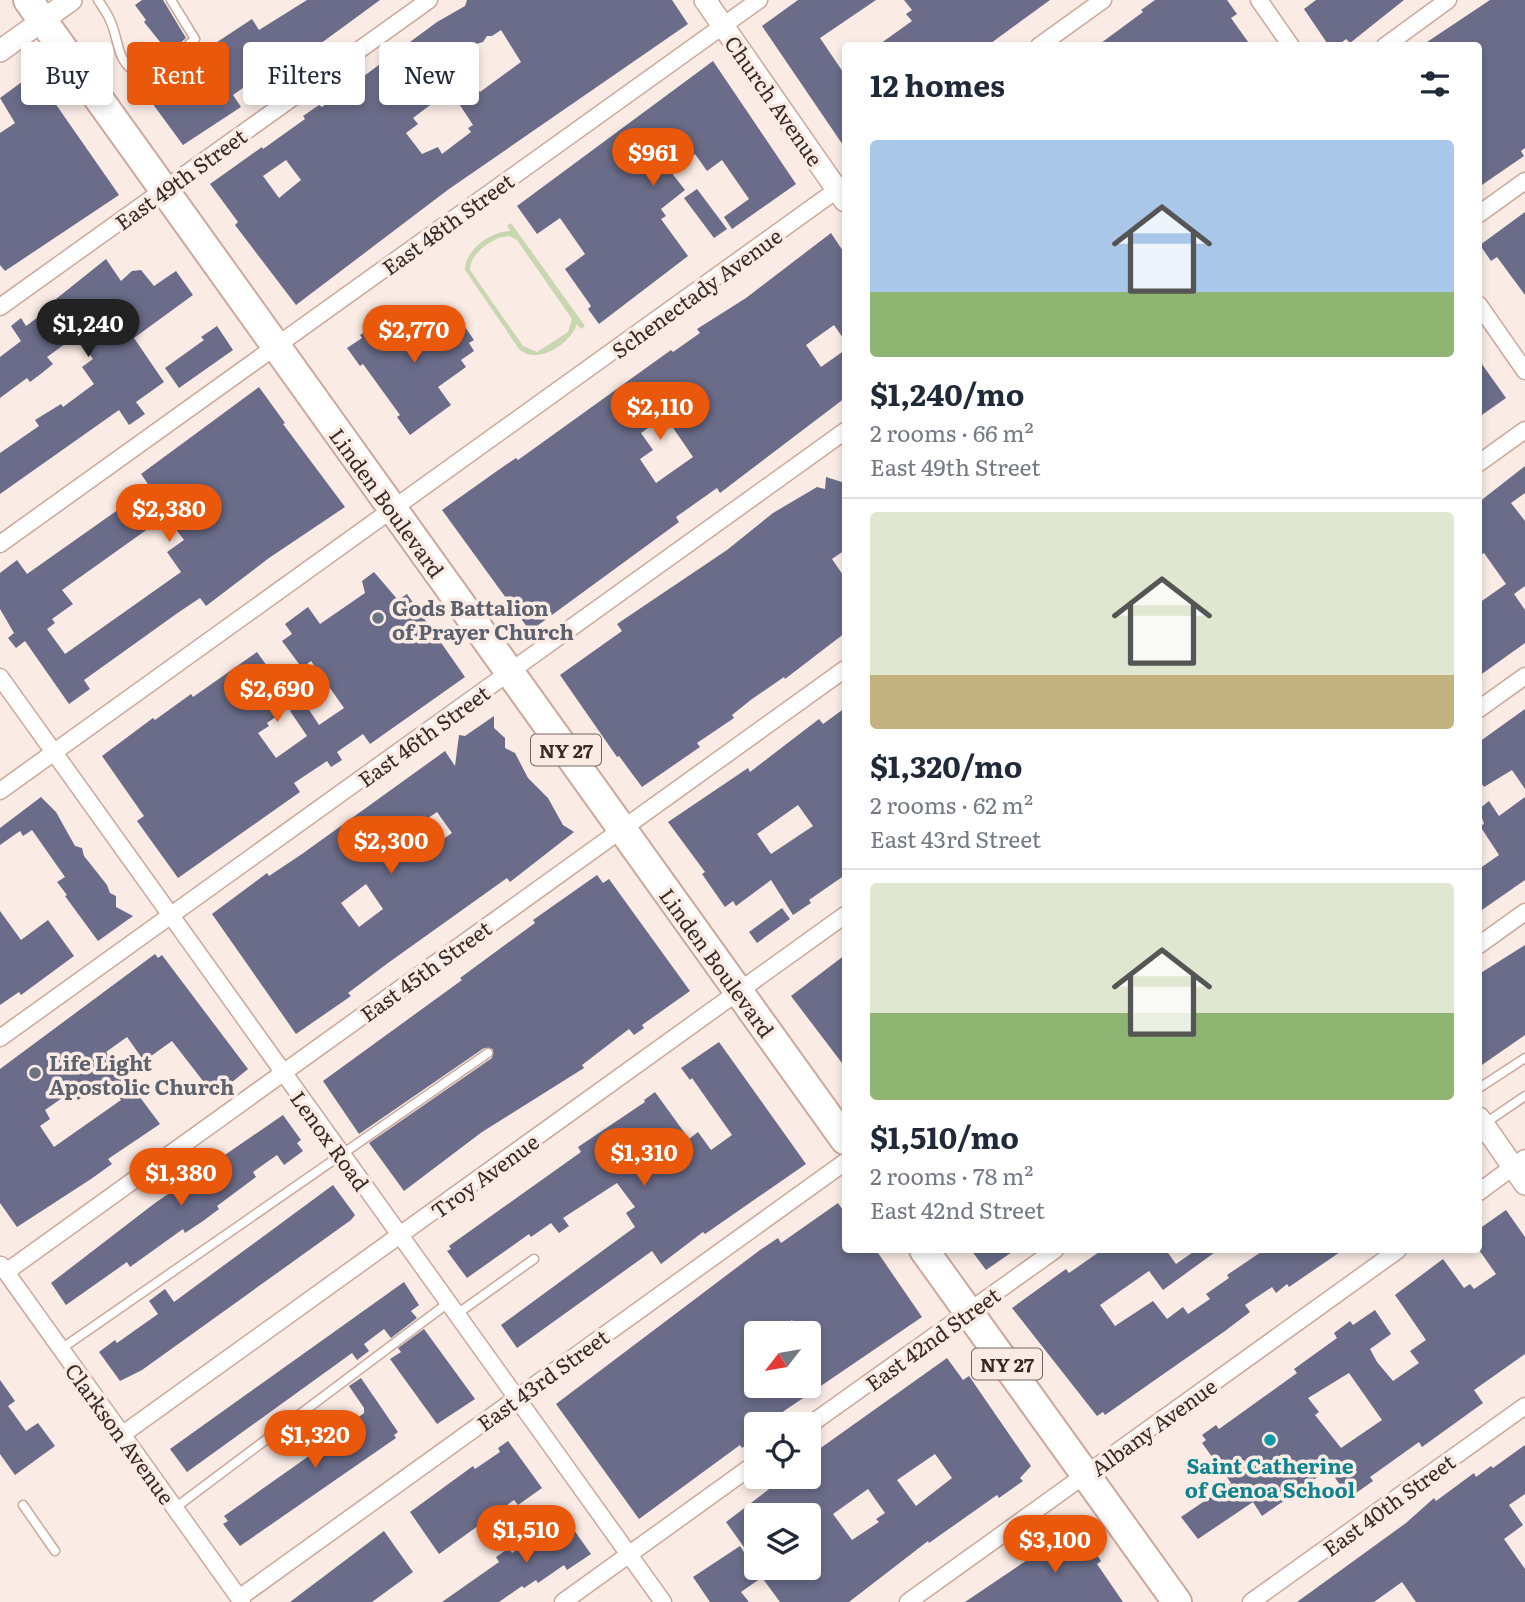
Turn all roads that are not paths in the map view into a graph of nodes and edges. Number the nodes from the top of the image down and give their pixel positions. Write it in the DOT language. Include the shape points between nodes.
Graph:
graph roads {
  1 [pos="71,0"];
  2 [pos="98,0"];
  3 [pos="171,0"];
  4 [pos="429,0"];
  5 [pos="705,0"];
  6 [pos="759,0"];
  7 [pos="1103,0"];
  8 [pos="1259,0"];
  9 [pos="1448,0"];
  10 [pos="35,10"];
  11 [pos="723,26"];
  12 [pos="1045,42"];
  13 [pos="1288,42"];
  14 [pos="1390,42"];
  15 [pos="0,51"];
  16 [pos="1525,181"];
  17 [pos="163,189"];
  18 [pos="842,191"];
  19 [pos="842,193"];
  20 [pos="1482,212"];
  21 [pos="0,307"];
  22 [pos="1482,309"];
  23 [pos="276,345"];
  24 [pos="1525,371"];
  25 [pos="1525,430"];
  26 [pos="842,433"];
  27 [pos="1482,461"];
  28 [pos="392,509"];
  29 [pos="0,544"];
  30 [pos="842,671"];
  31 [pos="510,672"];
  32 [pos="1525,676"];
  33 [pos="0,677"];
  34 [pos="1482,707"];
  35 [pos="55,751"];
  36 [pos="0,791"];
  37 [pos="622,829"];
  38 [pos="1525,912"];
  39 [pos="172,914"];
  40 [pos="842,917"];
  41 [pos="1482,943"];
  42 [pos="739,992"];
  43 [pos="0,1038"];
  44 [pos="488,1053"];
  45 [pos="1525,1058"];
  46 [pos="282,1072"];
  47 [pos="1482,1086"];
  48 [pos="1525,1096"];
  49 [pos="1482,1120"];
  50 [pos="1482,1122"];
  51 [pos="842,1136"];
  52 [pos="341,1153"];
  53 [pos="842,1164"];
  54 [pos="1521,1170"];
  55 [pos="1482,1190"];
  56 [pos="400,1235"];
  57 [pos="926,1253"];
  58 [pos="1051,1253"];
  59 [pos="1394,1253"];
  60 [pos="534,1259"];
  61 [pos="3,1268"];
  62 [pos="452,1309"];
  63 [pos="968,1311"];
  64 [pos="61,1349"];
  65 [pos="517,1397"];
  66 [pos="1525,1406"];
  67 [pos="821,1417"];
  68 [pos="122,1434"];
  69 [pos="744,1473"];
  70 [pos="1085,1474"];
  71 [pos="23,1506"];
  72 [pos="176,1508"];
  73 [pos="55,1551"];
  74 [pos="629,1554"];
  75 [pos="241,1600"];
  76 [pos="563,1602"];
  77 [pos="663,1602"];
  78 [pos="908,1602"];
  79 [pos="1177,1602"];
  80 [pos="1251,1602"];
  1 -- 10 [label="main road"];
  2 -- 3 [label="lane" via="112,22 119,55 139,74 164,66 195,39"];
  4 -- 17 [label="street, East 49th Street"];
  5 -- 11 [label="main road, Church Avenue"];
  6 -- 11 [label="street, East 48th Street"];
  7 -- 12 [label="street"];
  8 -- 13 [label="street"];
  9 -- 14 [label="street"];
  10 -- 15 [label="main road"];
  10 -- 17 [label="highway, Linden Boulevard / NY 27"];
  11 -- 18 [label="main road, Church Avenue"];
  11 -- 23 [label="street, East 48th Street"];
  16 -- 20 [label="street"];
  17 -- 21 [label="street, East 49th Street"];
  17 -- 23 [label="highway, Linden Boulevard / NY 27"];
  19 -- 28 [label="street, Schenectady Avenue"];
  22 -- 24 [label="street"];
  23 -- 28 [label="highway, Linden Boulevard / NY 27"];
  23 -- 29 [label="street, East 48th Street"];
  25 -- 27 [label="street"];
  26 -- 31 [label="street, East 46th Street"];
  28 -- 31 [label="highway, Linden Boulevard / NY 27"];
  28 -- 35 [label="street, Schenectady Avenue"];
  30 -- 37 [label="street, East 45th Street"];
  31 -- 37 [label="highway, Linden Boulevard / NY 27"];
  31 -- 39 [label="street, East 46th Street"];
  32 -- 34 [label="street"];
  33 -- 35 [label="street, Lenox Road"];
  35 -- 36 [label="street, Schenectady Avenue"];
  35 -- 39 [label="street, Lenox Road"];
  37 -- 42 [label="highway, Linden Boulevard / NY 27"];
  37 -- 46 [label="street, East 45th Street"];
  38 -- 41 [label="street"];
  39 -- 43 [label="street, East 46th Street"];
  39 -- 46 [label="street, Lenox Road"];
  40 -- 42 [label="street, Troy Avenue"];
  42 -- 51 [label="highway, Linden Boulevard / NY 27"];
  42 -- 56 [label="street, Troy Avenue"];
  44 -- 52 [label="lane"];
  45 -- 47 [label="lane"];
  46 -- 52 [label="street, Lenox Road"];
  46 -- 61 [label="street, East 45th Street"];
  48 -- 49 [label="lane"];
  50 -- 54 [label="main road"];
  52 -- 56 [label="street, Lenox Road"];
  52 -- 64 [label="lane"];
  53 -- 65 [label="street, East 43rd Street"];
  54 -- 55 [label="street"];
  56 -- 62 [label="street, Lenox Road"];
  56 -- 68 [label="street, Troy Avenue"];
  57 -- 63 [label="highway, NY 27"];
  58 -- 63 [label="street, East 42nd Street"];
  59 -- 70 [label="street, Albany Avenue"];
  60 -- 62 [label="lane"];
  61 -- 64 [label="street, Clarkson Avenue"];
  62 -- 65 [label="street, Lenox Road"];
  62 -- 72 [label="lane"];
  63 -- 67 [label="street, East 42nd Street"];
  63 -- 70 [label="highway, NY 27"];
  64 -- 68 [label="street, Clarkson Avenue"];
  65 -- 74 [label="street, Lenox Road"];
  65 -- 75 [label="street, East 43rd Street"];
  66 -- 80 [label="street, East 40th Street"];
  68 -- 72 [label="street, Clarkson Avenue"];
  69 -- 74 [label="street"];
  70 -- 78 [label="street, Albany Avenue"];
  70 -- 79 [label="highway, NY 27"];
  71 -- 73 [label="lane"];
  72 -- 75 [label="street, Clarkson Avenue"];
  74 -- 76 [label="street"];
  74 -- 77 [label="street, Lenox Road"];
}
